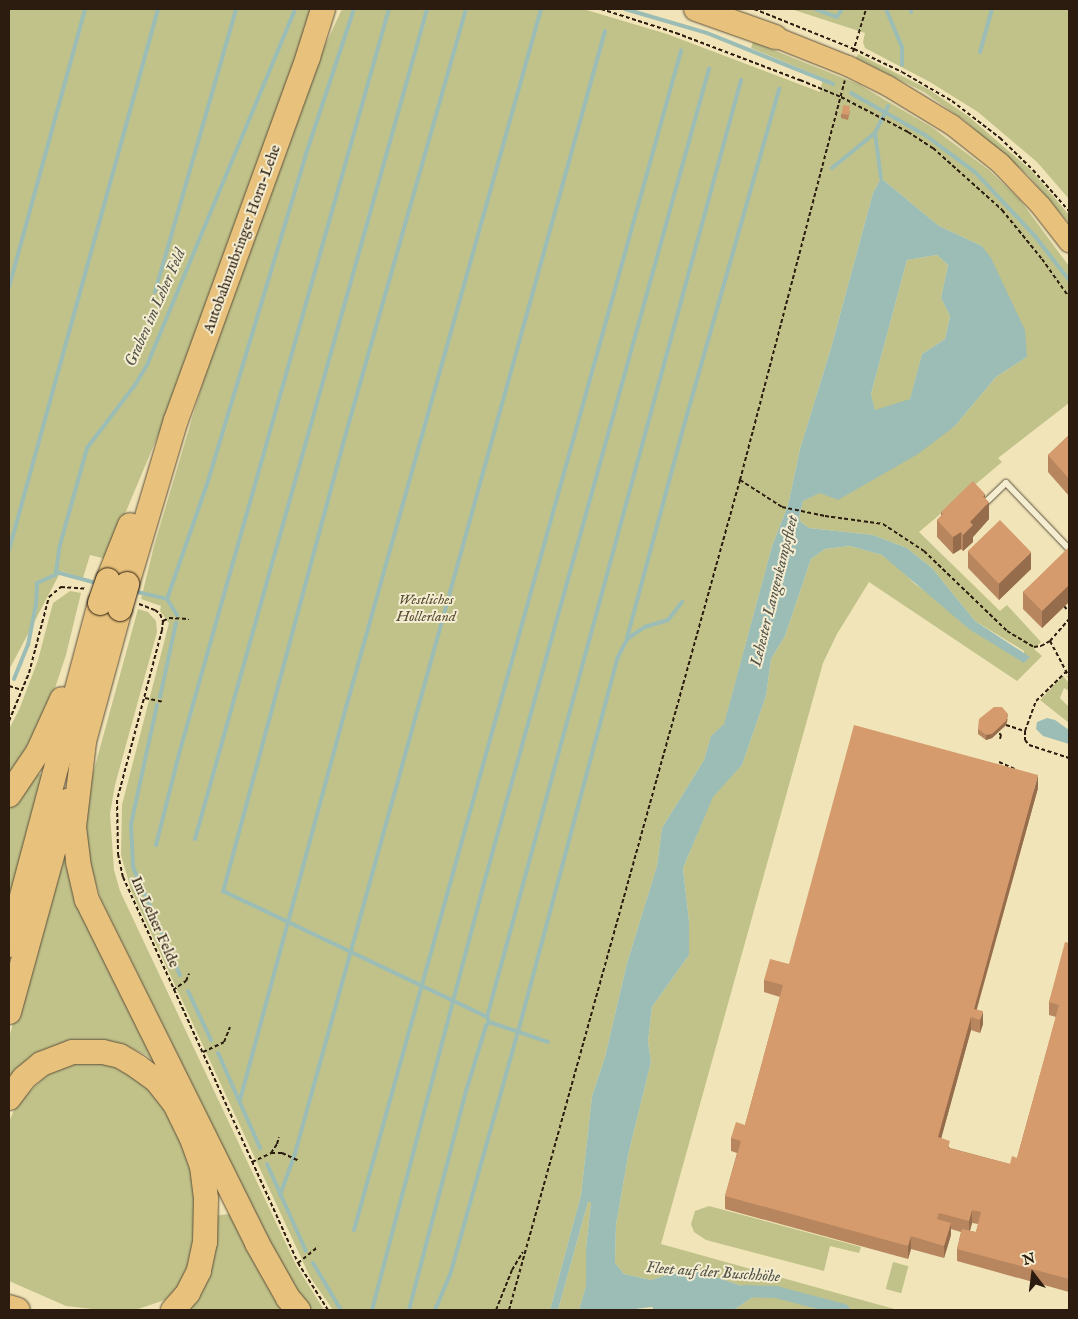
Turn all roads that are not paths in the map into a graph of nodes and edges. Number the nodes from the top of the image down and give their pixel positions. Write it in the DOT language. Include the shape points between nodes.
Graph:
graph roads {
  1 [pos="323,9"];
  2 [pos="334,9"];
  3 [pos="696,9"];
  4 [pos="776,37"];
  5 [pos="308,58"];
  6 [pos="1069,242"];
  7 [pos="985,503"];
  8 [pos="1069,548"];
  9 [pos="114,595"];
  10 [pos="79,679"];
  11 [pos="84,742"];
  12 [pos="9,794"];
  13 [pos="9,945"];
  14 [pos="9,1012"];
  15 [pos="9,1098"];
  16 [pos="9,1306"];
  17 [pos="18,1310"];
  18 [pos="174,1310"];
  19 [pos="298,1310"];
  1 -- 5 [label="highway, Autobahnzubringer Horn-Lehe"];
  2 -- 5 [label="highway, Autobahnzubringer Horn-Lehe"];
  3 -- 4 [label="highway"];
  4 -- 6 [label="main road" via="848,66 903,94 952,125 1000,163 1041,206"];
  5 -- 9 [label="highway, Autobahnzubringer Horn-Lehe"];
  7 -- 8 [label="lane" via="1006,483"];
  9 -- 10 [label="highway"];
  9 -- 11 [label="highway"];
  10 -- 12 [label="highway" via="66,690 38,752"];
  10 -- 13 [label="highway"];
  11 -- 14 [label="highway"];
  11 -- 19 [label="highway" via="74,827 87,900 258,1243"];
  15 -- 18 [label="highway" via="40,1064 72,1052 103,1052 120,1056 138,1066 175,1104 202,1166 206,1199 205,1242 199,1271 188,1293"];
  16 -- 17 [label="highway"];
}
